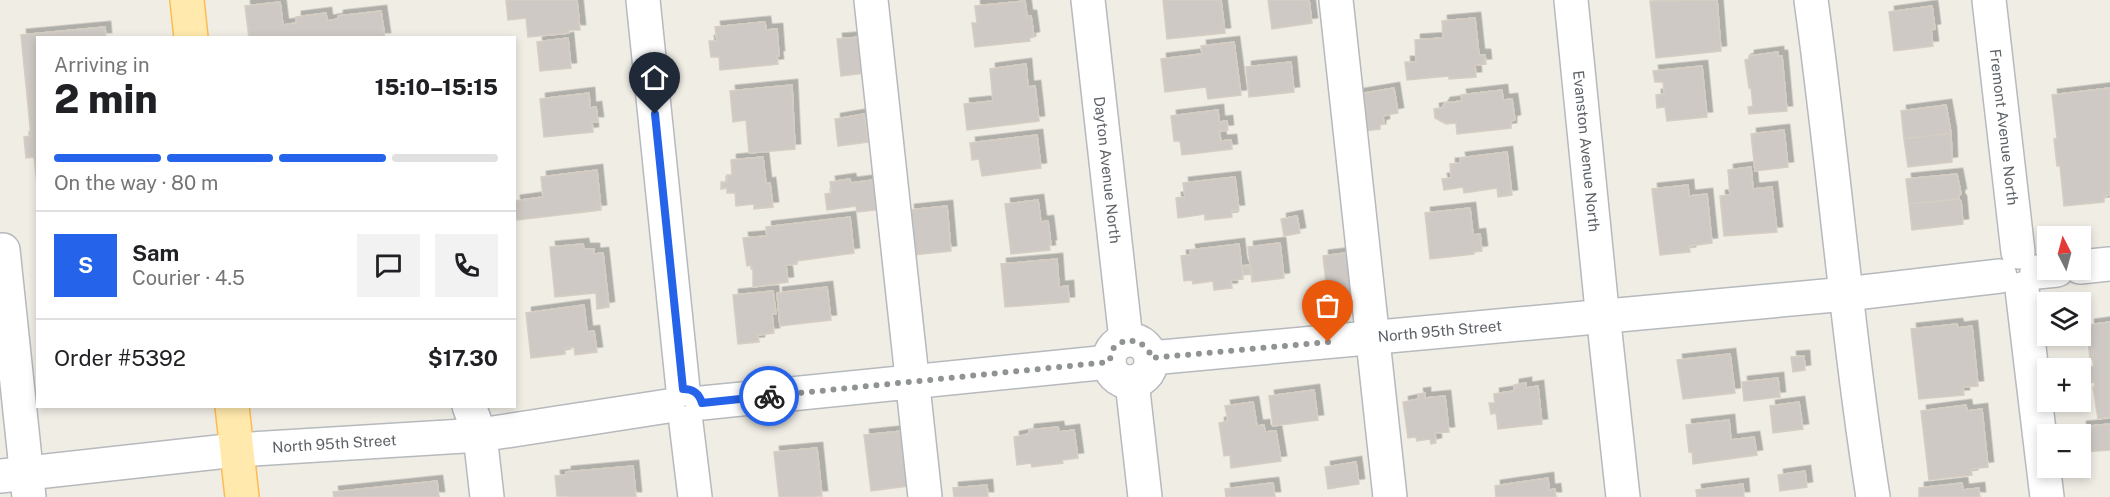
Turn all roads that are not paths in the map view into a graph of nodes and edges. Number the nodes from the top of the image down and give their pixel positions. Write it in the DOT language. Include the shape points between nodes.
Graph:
graph roads {
  1 [pos="187,0"];
  2 [pos="643,0"];
  3 [pos="871,0"];
  4 [pos="1088,0"];
  5 [pos="1336,0"];
  6 [pos="1571,0"];
  7 [pos="1811,0"];
  8 [pos="1989,0"];
  9 [pos="191,36"];
  10 [pos="3,250"];
  11 [pos="2110,264"];
  12 [pos="2091,266"];
  13 [pos="2027,272"];
  14 [pos="1846,294"];
  15 [pos="1602,316"];
  16 [pos="1373,338"];
  17 [pos="1130,361"];
  18 [pos="913,382"];
  19 [pos="28,395"];
  20 [pos="685,405"];
  21 [pos="232,408"];
  22 [pos="475,421"];
  23 [pos="236,450"];
  24 [pos="19,482"];
  25 [pos="242,497"];
  26 [pos="487,497"];
  27 [pos="695,497"];
  28 [pos="925,497"];
  29 [pos="1145,497"];
  30 [pos="1390,497"];
  31 [pos="1623,497"];
  32 [pos="1873,497"];
  33 [pos="2047,497"];
  1 -- 9 [label="main road"];
  2 -- 20 [label="street"];
  3 -- 18 [label="street"];
  4 -- 17 [label="street, Dayton Avenue North"];
  5 -- 16 [label="street"];
  6 -- 15 [label="street, Evanston Avenue North"];
  7 -- 14 [label="street"];
  8 -- 13 [label="street, Fremont Avenue North"];
  10 -- 19 [label="street"];
  11 -- 12 [label="street"];
  13 -- 14 [label="street, North 95th Street"];
  13 -- 33 [label="street, Fremont Avenue North"];
  14 -- 15 [label="street, North 95th Street"];
  14 -- 32 [label="street"];
  15 -- 16 [label="street, North 95th Street"];
  15 -- 31 [label="street, Evanston Avenue North"];
  16 -- 17 [label="street, North 95th Street"];
  16 -- 30 [label="street"];
  17 -- 18 [label="street, North 95th Street"];
  17 -- 29 [label="street, Dayton Avenue North"];
  18 -- 20 [label="street, North 95th Street"];
  18 -- 28 [label="street"];
  19 -- 24 [label="street"];
  20 -- 22 [label="street, North 95th Street"];
  20 -- 27 [label="street"];
  21 -- 23 [label="main road"];
  22 -- 23 [label="street, North 95th Street"];
  22 -- 26 [label="street"];
  23 -- 24 [label="street, North 95th Street"];
  23 -- 25 [label="main road"];
}
